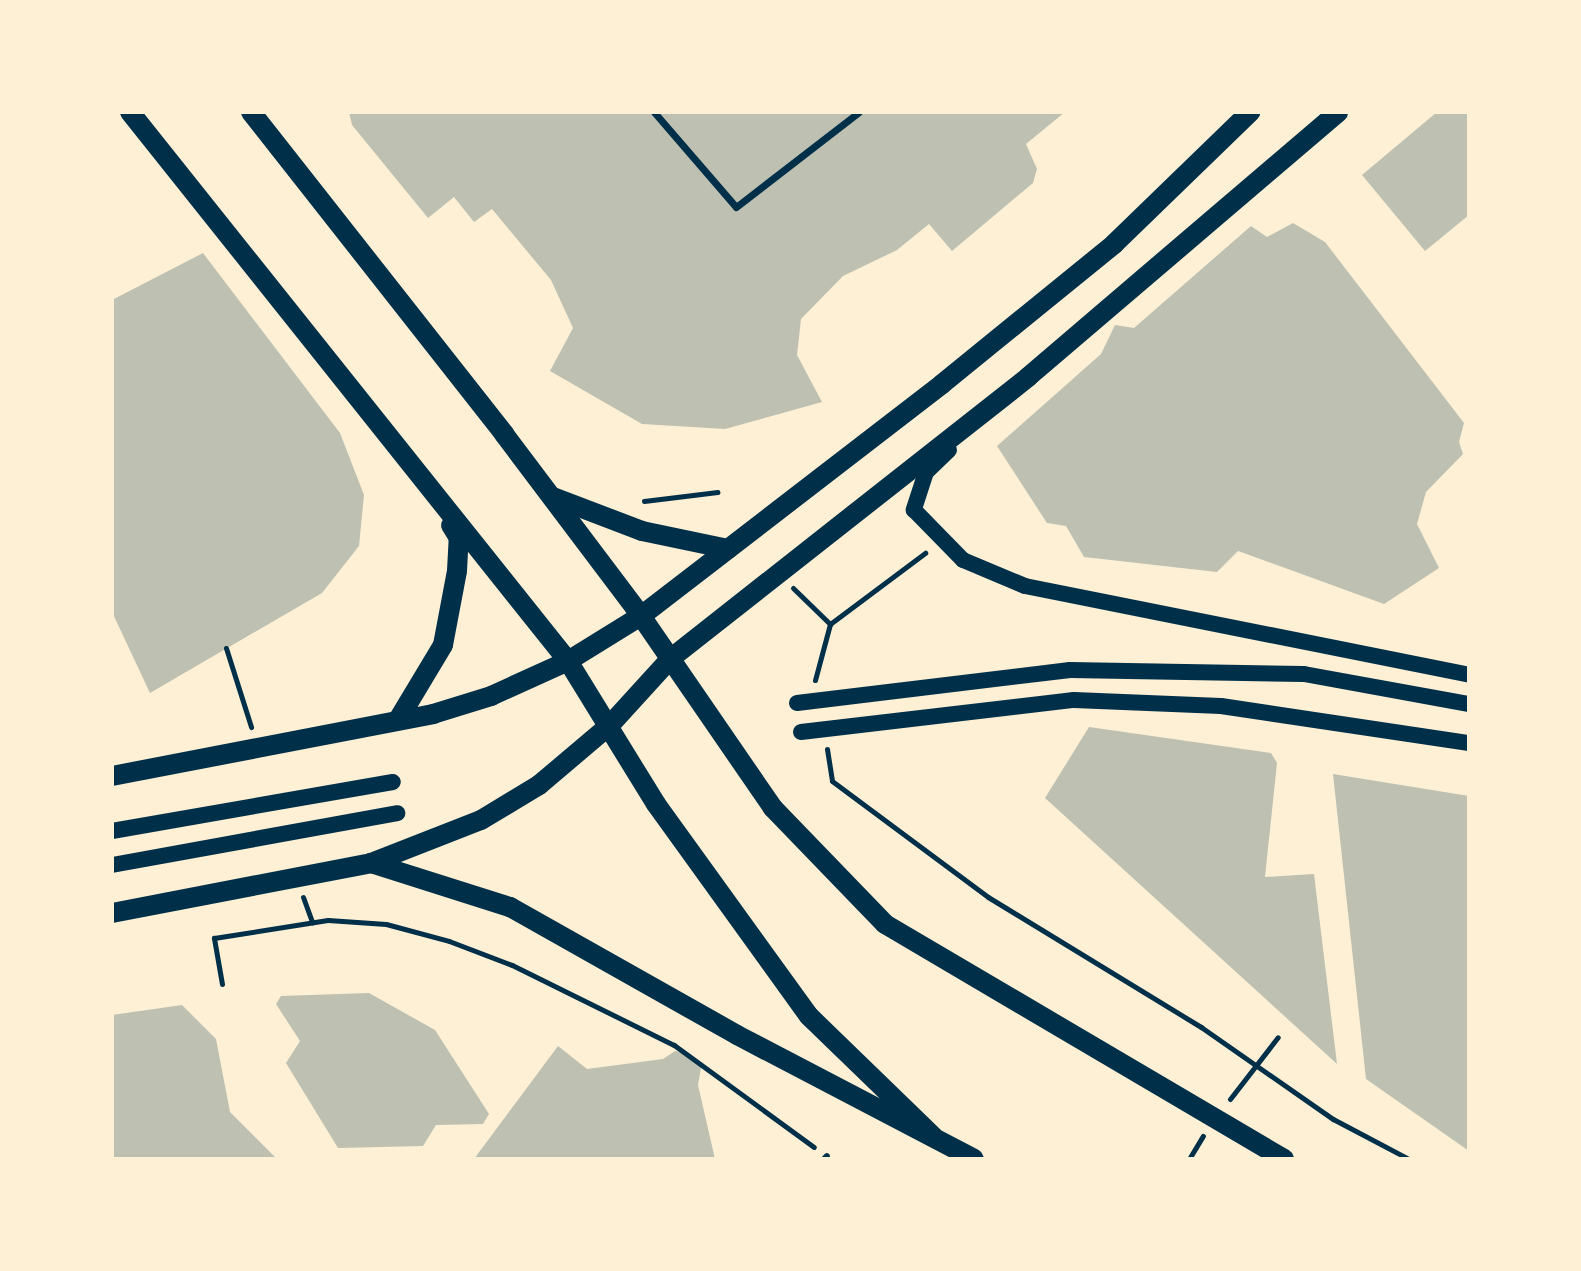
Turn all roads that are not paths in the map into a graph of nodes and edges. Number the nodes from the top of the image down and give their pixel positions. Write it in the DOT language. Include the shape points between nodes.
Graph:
graph roads {
  1 [pos="130,112"];
  2 [pos="654,112"];
  3 [pos="859,112"];
  4 [pos="1250,112"];
  5 [pos="1338,112"];
  6 [pos="255,113"];
  7 [pos="1028,377"];
  8 [pos="550,495"];
  9 [pos="437,500"];
  10 [pos="728,549"];
  11 [pos="641,616"];
  12 [pos="670,659"];
  13 [pos="568,661"];
  14 [pos="1469,675"];
  15 [pos="797,703"];
  16 [pos="1469,704"];
  17 [pos="398,720"];
  18 [pos="610,725"];
  19 [pos="801,732"];
  20 [pos="1469,743"];
  21 [pos="112,776"];
  22 [pos="393,782"];
  23 [pos="397,813"];
  24 [pos="112,831"];
  25 [pos="371,863"];
  26 [pos="112,865"];
  27 [pos="112,913"];
  28 [pos="933,1136"];
  29 [pos="974,1159"];
  30 [pos="1284,1159"];
  1 -- 9 [label="main road"];
  2 -- 3 [label="street" via="736,207"];
  4 -- 10 [label="main road" via="1114,244"];
  5 -- 7 [label="main road"];
  6 -- 8 [label="main road"];
  7 -- 12 [label="main road"];
  7 -- 14 [label="main road" via="926,472 914,510 963,560 1025,586"];
  8 -- 10 [label="main road" via="642,531"];
  8 -- 11 [label="main road"];
  9 -- 13 [label="main road"];
  9 -- 17 [label="main road" via="459,538 451,614 443,645"];
  10 -- 11 [label="main road"];
  11 -- 12 [label="main road"];
  11 -- 13 [label="main road"];
  12 -- 18 [label="main road"];
  12 -- 30 [label="main road" via="773,808 885,924"];
  13 -- 17 [label="main road" via="491,696"];
  13 -- 18 [label="main road"];
  15 -- 16 [label="main road" via="1070,670 1304,674"];
  17 -- 21 [label="main road"];
  18 -- 25 [label="main road" via="539,785 481,820"];
  18 -- 28 [label="main road" via="656,804 809,1016"];
  19 -- 20 [label="main road" via="1074,700 1221,706"];
  22 -- 24 [label="main road"];
  23 -- 26 [label="main road"];
  25 -- 27 [label="main road"];
  25 -- 28 [label="main road" via="510,907 737,1035"];
  28 -- 29 [label="main road"];
}
